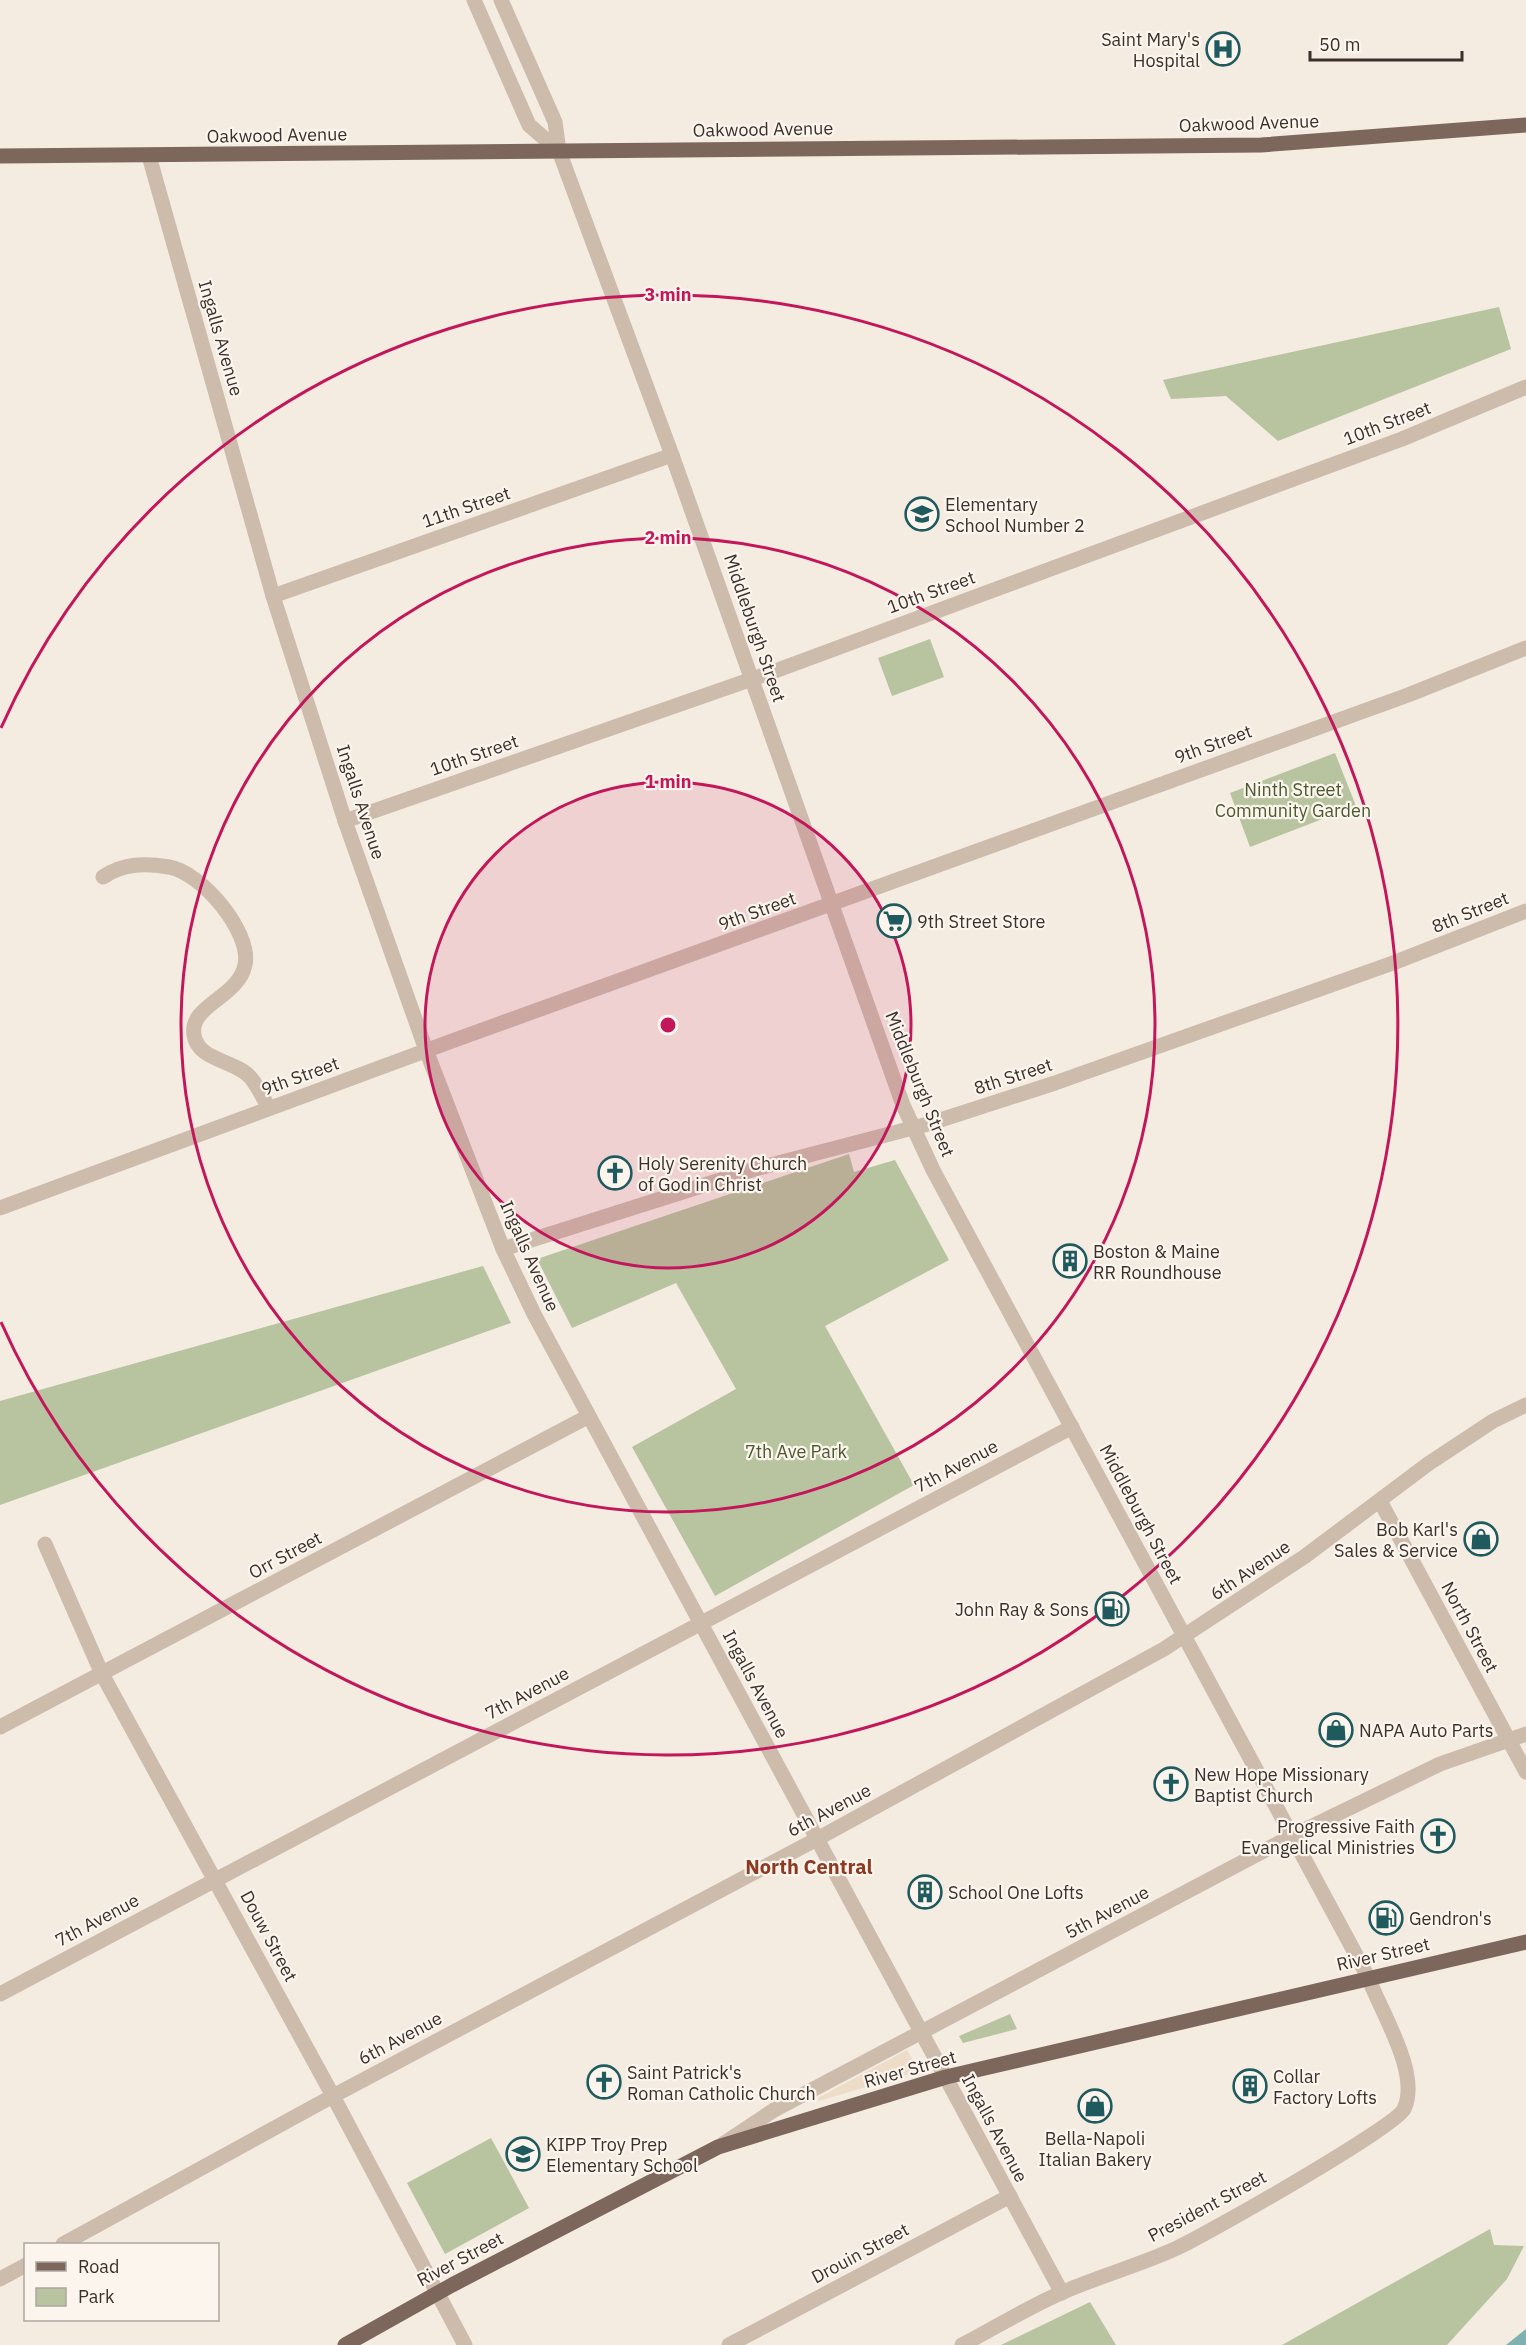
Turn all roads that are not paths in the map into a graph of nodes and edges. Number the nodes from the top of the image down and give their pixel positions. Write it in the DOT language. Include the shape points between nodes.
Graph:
graph roads {
  1 [pos="474,0"];
  2 [pos="501,0"];
  3 [pos="1526,125"];
  4 [pos="559,151"];
  5 [pos="0,156"];
  6 [pos="149,156"];
  7 [pos="1526,387"];
  8 [pos="672,455"];
  9 [pos="273,596"];
  10 [pos="1526,648"];
  11 [pos="752,679"];
  12 [pos="345,821"];
  13 [pos="103,876"];
  14 [pos="831,905"];
  15 [pos="1526,911"];
  16 [pos="426,1050"];
  17 [pos="269,1108"];
  18 [pos="913,1127"];
  19 [pos="0,1208"];
  20 [pos="503,1249"];
  21 [pos="1526,1405"];
  22 [pos="589,1416"];
  23 [pos="1072,1427"];
  24 [pos="1380,1501"];
  25 [pos="45,1544"];
  26 [pos="700,1623"];
  27 [pos="1185,1637"];
  28 [pos="102,1674"];
  29 [pos="0,1727"];
  30 [pos="1526,1734"];
  31 [pos="1509,1740"];
  32 [pos="1526,1772"];
  33 [pos="1292,1836"];
  34 [pos="817,1839"];
  35 [pos="216,1880"];
  36 [pos="1526,1942"];
  37 [pos="1368,1977"];
  38 [pos="1,1990"];
  39 [pos="921,2032"];
  40 [pos="946,2078"];
  41 [pos="333,2096"];
  42 [pos="1398,2119"];
  43 [pos="718,2147"];
  44 [pos="1010,2196"];
  45 [pos="65,2243"];
  46 [pos="24,2266"];
  47 [pos="0,2279"];
  48 [pos="437,2293"];
  49 [pos="1062,2293"];
  50 [pos="345,2345"];
  51 [pos="465,2345"];
  52 [pos="729,2345"];
  53 [pos="962,2345"];
  1 -- 4 [label="street" via="529,125"];
  2 -- 4 [label="street, Middleburgh Street" via="555,122"];
  3 -- 4 [label="main road, Oakwood Avenue" via="1261,145"];
  4 -- 6 [label="main road, Oakwood Avenue"];
  4 -- 8 [label="street, Middleburgh Street"];
  5 -- 6 [label="main road, Oakwood Avenue"];
  6 -- 9 [label="street, Ingalls Avenue"];
  7 -- 11 [label="street, 10th Street" via="1402,439"];
  8 -- 9 [label="street, 11th Street"];
  8 -- 11 [label="street, Middleburgh Street"];
  9 -- 12 [label="street, Ingalls Avenue"];
  10 -- 14 [label="street, 9th Street" via="1408,695"];
  11 -- 12 [label="street, 10th Street"];
  11 -- 14 [label="street, Middleburgh Street"];
  12 -- 16 [label="street, Ingalls Avenue"];
  13 -- 17 [label="street" via="129,866 173,867 192,876 210,892 232,921 245,963 241,977 234,988 202,1012 193,1033 204,1052 251,1078"];
  14 -- 16 [label="street, 9th Street"];
  14 -- 18 [label="street, Middleburgh Street"];
  15 -- 18 [label="street, 8th Street" via="1134,1055"];
  16 -- 17 [label="street, 9th Street"];
  16 -- 20 [label="street, Ingalls Avenue"];
  17 -- 19 [label="street, 9th Street"];
  18 -- 20 [label="street, 8th Street" via="755,1169"];
  18 -- 23 [label="street, Middleburgh Street"];
  20 -- 22 [label="street, Ingalls Avenue"];
  21 -- 24 [label="street, 6th Avenue" via="1493,1421"];
  22 -- 26 [label="street, Ingalls Avenue"];
  22 -- 28 [label="street, Orr Street"];
  23 -- 26 [label="street, 7th Avenue"];
  23 -- 27 [label="street, Middleburgh Street"];
  24 -- 27 [label="street, 6th Avenue"];
  24 -- 31 [label="street, North Street"];
  25 -- 28 [label="street, Douw Street"];
  26 -- 34 [label="street, Ingalls Avenue"];
  26 -- 35 [label="street, 7th Avenue"];
  27 -- 33 [label="street, Middleburgh Street"];
  27 -- 34 [label="street, 6th Avenue"];
  28 -- 29 [label="street, Orr Street"];
  28 -- 35 [label="street, Douw Street"];
  30 -- 31 [label="street, 5th Avenue"];
  31 -- 32 [label="street, North Street"];
  31 -- 33 [label="street, 5th Avenue" via="1440,1764"];
  33 -- 37 [label="street, Middleburgh Street"];
  33 -- 39 [label="street, 5th Avenue"];
  34 -- 39 [label="street, Ingalls Avenue"];
  34 -- 41 [label="street, 6th Avenue"];
  35 -- 38 [label="street, 7th Avenue"];
  35 -- 41 [label="street, Douw Street"];
  36 -- 37 [label="main road, River Street"];
  37 -- 40 [label="main road, River Street"];
  37 -- 42 [label="street, Middleburgh Street" via="1407,2066 1408,2094"];
  39 -- 40 [label="street, Ingalls Avenue"];
  39 -- 43 [label="street, 5th Avenue" via="774,2110"];
  40 -- 43 [label="main road, River Street"];
  40 -- 44 [label="street, Ingalls Avenue"];
  41 -- 45 [label="street, 6th Avenue"];
  41 -- 48 [label="street, Douw Street"];
  42 -- 49 [label="street, President Street" via="1178,2248"];
  43 -- 48 [label="main road, River Street"];
  44 -- 49 [label="street, Ingalls Avenue"];
  44 -- 52 [label="street, Drouin Street"];
  46 -- 47 [label="street"];
  48 -- 50 [label="main road, River Street"];
  48 -- 51 [label="street, Douw Street"];
  49 -- 53 [label="street, President Street"];
}
